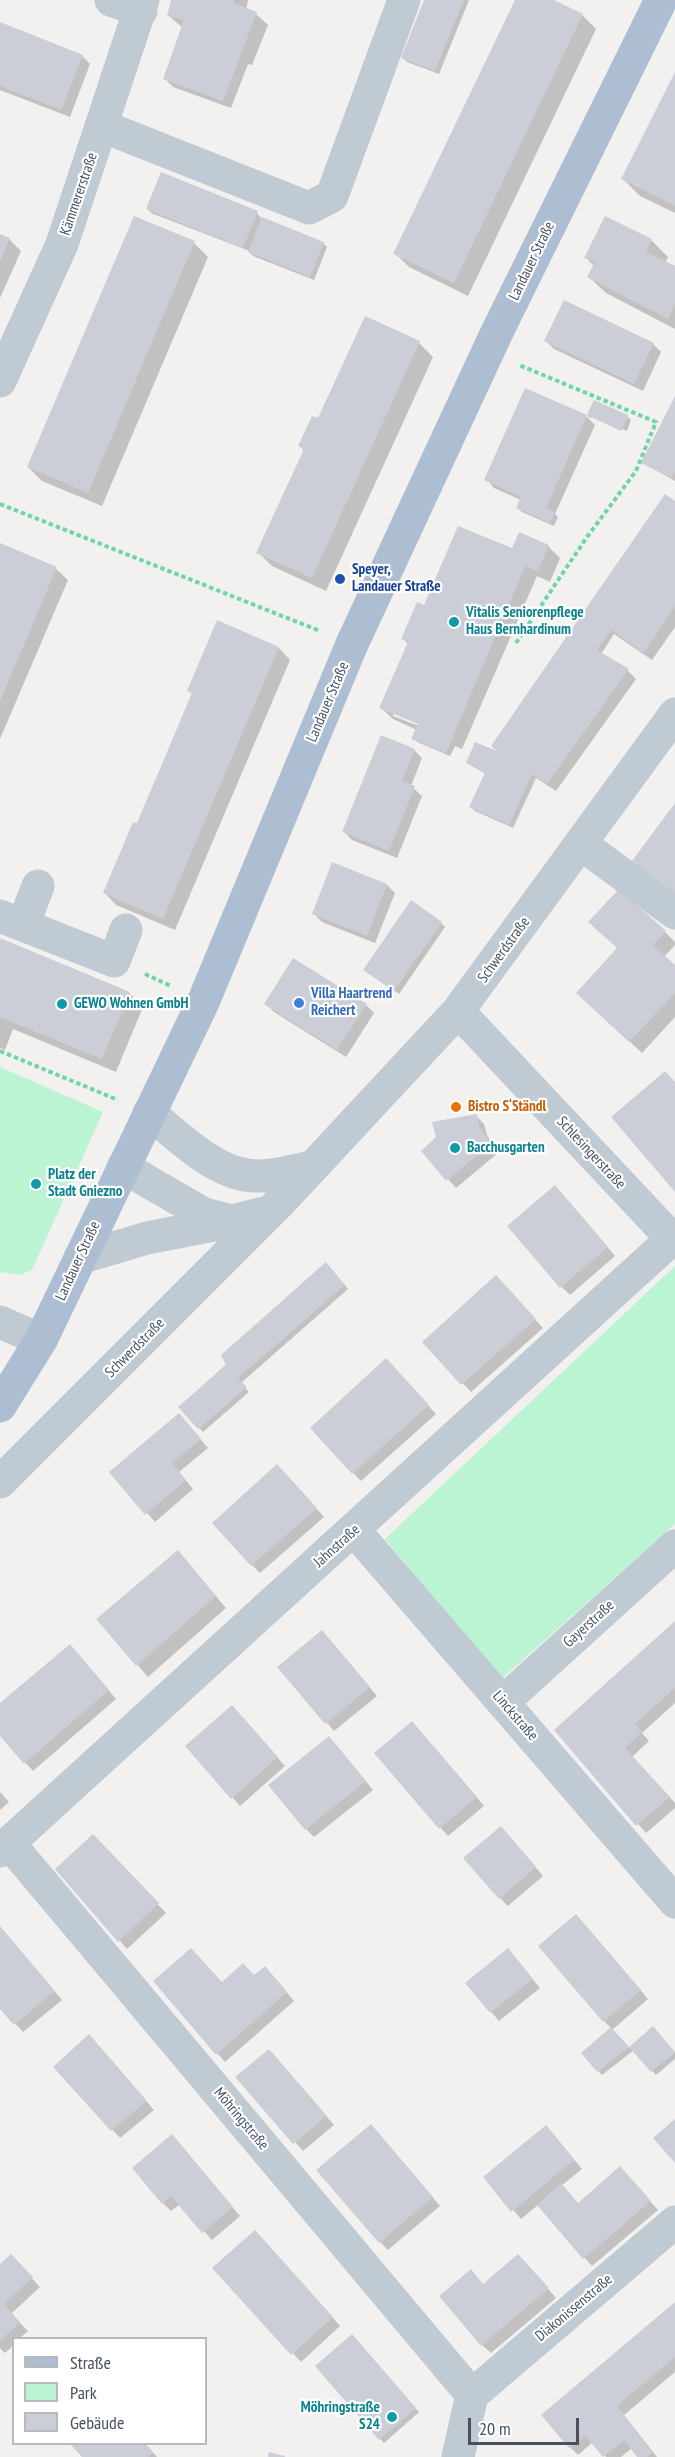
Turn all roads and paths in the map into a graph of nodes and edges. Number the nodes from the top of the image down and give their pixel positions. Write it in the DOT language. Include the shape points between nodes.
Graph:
graph roads {
  1 [pos="404,0"];
  2 [pos="661,0"];
  3 [pos="131,4"];
  4 [pos="102,126"];
  5 [pos="488,352"];
  6 [pos="0,381"];
  7 [pos="0,504"];
  8 [pos="516,643"];
  9 [pos="352,644"];
  10 [pos="675,714"];
  11 [pos="581,844"];
  12 [pos="38,886"];
  13 [pos="675,913"];
  14 [pos="11,920"];
  15 [pos="126,930"];
  16 [pos="114,961"];
  17 [pos="204,1000"];
  18 [pos="458,1011"];
  19 [pos="0,1051"];
  20 [pos="149,1113"];
  21 [pos="123,1167"];
  22 [pos="311,1167"];
  23 [pos="268,1212"];
  24 [pos="232,1221"];
  25 [pos="673,1240"];
  26 [pos="80,1258"];
  27 [pos="0,1322"];
  28 [pos="40,1340"];
  29 [pos="0,1406"];
  30 [pos="0,1482"];
  31 [pos="354,1530"];
  32 [pos="675,1546"];
  33 [pos="503,1702"];
  34 [pos="5,1847"];
  35 [pos="675,1902"];
  36 [pos="675,2222"];
  37 [pos="472,2395"];
  38 [pos="458,2457"];
  1 -- 4 [label="street" via="332,196 309,208"];
  2 -- 5 [label="main road, Landauer Straße"];
  3 -- 4 [label="street, Kämmererstraße"];
  4 -- 6 [label="street, Kämmererstraße" via="62,244"];
  5 -- 8 [label="path" via="656,422 636,471"];
  5 -- 9 [label="main road, Landauer Straße"];
  7 -- 9 [label="path"];
  9 -- 17 [label="main road, Landauer Straße"];
  10 -- 11 [label="street, Schwerdstraße"];
  11 -- 13 [label="street"];
  11 -- 18 [label="street, Schwerdstraße"];
  12 -- 14 [label="street"];
  14 -- 16 [label="street"];
  15 -- 16 [label="street"];
  16 -- 17 [label="path"];
  17 -- 20 [label="main road, Landauer Straße"];
  18 -- 22 [label="street, Schwerdstraße"];
  18 -- 25 [label="street, Schlesingerstraße"];
  19 -- 20 [label="path"];
  20 -- 21 [label="main road, Landauer Straße"];
  20 -- 22 [label="street" via="202,1155 230,1171 255,1177"];
  21 -- 24 [label="street" via="204,1214"];
  21 -- 26 [label="main road, Landauer Straße"];
  22 -- 23 [label="street, Schwerdstraße"];
  23 -- 24 [label="street"];
  23 -- 30 [label="street, Schwerdstraße"];
  24 -- 26 [label="street" via="147,1238"];
  25 -- 31 [label="street, Jahnstraße"];
  26 -- 28 [label="main road, Landauer Straße"];
  27 -- 28 [label="street"];
  28 -- 29 [label="main road, Landauer Straße"];
  31 -- 33 [label="street, Linckstraße"];
  31 -- 34 [label="street, Jahnstraße"];
  32 -- 33 [label="street, Gayerstraße"];
  33 -- 35 [label="street, Linckstraße"];
  34 -- 37 [label="street, Möhringstraße"];
  36 -- 37 [label="street, Diakonissenstraße"];
  37 -- 38 [label="street"];
}
